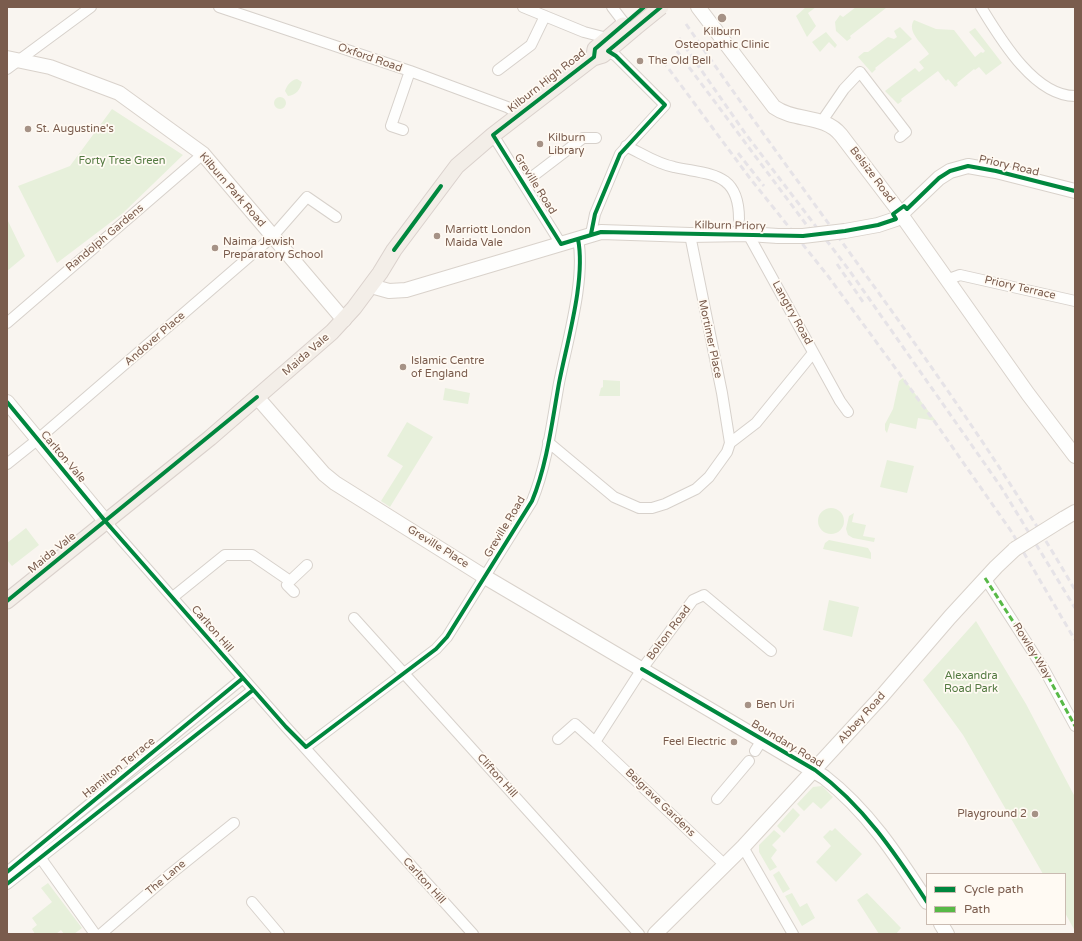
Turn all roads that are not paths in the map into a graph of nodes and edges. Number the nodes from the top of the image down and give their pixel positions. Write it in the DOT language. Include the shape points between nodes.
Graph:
graph roads {
  1 [pos="91,7"];
  2 [pos="220,7"];
  3 [pos="523,7"];
  4 [pos="612,7"];
  5 [pos="644,7"];
  6 [pos="661,7"];
  7 [pos="698,7"];
  8 [pos="981,7"];
  9 [pos="545,16"];
  10 [pos="628,28"];
  11 [pos="608,45"];
  12 [pos="13,59"];
  13 [pos="7,69"];
  14 [pos="498,70"];
  15 [pos="410,71"];
  16 [pos="1075,96"];
  17 [pos="519,114"];
  18 [pos="822,121"];
  19 [pos="403,130"];
  20 [pos="493,135"];
  21 [pos="900,137"];
  22 [pos="596,138"];
  23 [pos="626,146"];
  24 [pos="203,154"];
  25 [pos="524,183"];
  26 [pos="1075,191"];
  27 [pos="901,214"];
  28 [pos="336,217"];
  29 [pos="739,219"];
  30 [pos="591,234"];
  31 [pos="748,234"];
  32 [pos="690,235"];
  33 [pos="272,237"];
  34 [pos="578,239"];
  35 [pos="561,244"];
  36 [pos="380,273"];
  37 [pos="946,280"];
  38 [pos="371,286"];
  39 [pos="394,290"];
  40 [pos="1075,301"];
  41 [pos="344,320"];
  42 [pos="7,323"];
  43 [pos="813,353"];
  44 [pos="257,397"];
  45 [pos="7,402"];
  46 [pos="848,412"];
  47 [pos="37,440"];
  48 [pos="548,442"];
  49 [pos="730,443"];
  50 [pos="1075,456"];
  51 [pos="7,464"];
  52 [pos="1069,516"];
  53 [pos="106,522"];
  54 [pos="307,565"];
  55 [pos="485,577"];
  56 [pos="985,578"];
  57 [pos="290,581"];
  58 [pos="294,592"];
  59 [pos="173,597"];
  60 [pos="7,601"];
  61 [pos="354,618"];
  62 [pos="771,651"];
  63 [pos="642,669"];
  64 [pos="404,673"];
  65 [pos="243,678"];
  66 [pos="253,690"];
  67 [pos="1075,726"];
  68 [pos="558,739"];
  69 [pos="595,742"];
  70 [pos="306,747"];
  71 [pos="749,761"];
  72 [pos="814,770"];
  73 [pos="717,798"];
  74 [pos="234,823"];
  75 [pos="742,847"];
  76 [pos="38,854"];
  77 [pos="725,865"];
  78 [pos="7,872"];
  79 [pos="7,884"];
  80 [pos="926,901"];
  81 [pos="252,902"];
  82 [pos="942,925"];
  83 [pos="95,934"];
  84 [pos="101,934"];
  85 [pos="278,934"];
  86 [pos="473,934"];
  87 [pos="639,934"];
  88 [pos="655,934"];
  89 [pos="793,934"];
  90 [pos="947,934"];
  1 -- 12 [label="street"];
  2 -- 15 [label="street, Oxford Road"];
  3 -- 9 [label="street"];
  4 -- 10 [label="street"];
  5 -- 10 [label="main road"];
  6 -- 10 [label="main road, bridge"];
  7 -- 18 [label="street, Belsize Road" via="774,107 787,114"];
  8 -- 16 [label="street" via="1014,56 1038,81 1057,93"];
  9 -- 11 [label="street"];
  9 -- 14 [label="street" via="531,45"];
  10 -- 11 [label="main road"];
  11 -- 17 [label="main road, Kilburn High Road" via="595,49 594,57"];
  11 -- 23 [label="street" via="664,104"];
  12 -- 13 [label="street"];
  12 -- 24 [label="street, Kilburn Park Road" via="50,67 119,93"];
  15 -- 17 [label="street, Oxford Road" via="507,107"];
  15 -- 19 [label="street" via="391,126"];
  17 -- 20 [label="main road, Kilburn High Road"];
  18 -- 21 [label="street" via="844,89 860,72 906,132"];
  18 -- 27 [label="street, Belsize Road" via="835,127 842,135"];
  20 -- 25 [label="street, Greville Road"];
  20 -- 36 [label="main road, Kilburn High Road" via="457,166 394,250"];
  22 -- 25 [label="street" via="583,138"];
  23 -- 29 [label="street" via="672,167 702,171 724,179 739,204"];
  23 -- 30 [label="street" via="620,154 595,214"];
  24 -- 33 [label="street, Kilburn Park Road"];
  24 -- 42 [label="street, Randolph Gardens"];
  25 -- 35 [label="street, Greville Road"];
  26 -- 27 [label="street, Priory Road" via="968,166 950,171 939,178"];
  27 -- 31 [label="street, Kilburn Priory, bridge" via="890,222 845,231 803,236"];
  27 -- 37 [label="street, Belsize Road"];
  28 -- 33 [label="street, Andover Place" via="307,197"];
  30 -- 32 [label="street, Kilburn Priory" via="601,232"];
  30 -- 34 [label="street, Kilburn Priory"];
  31 -- 32 [label="street, Kilburn Priory"];
  31 -- 43 [label="street, Langtry Road"];
  32 -- 49 [label="street, Mortimer Place"];
  33 -- 41 [label="street, Kilburn Park Road"];
  33 -- 47 [label="street, Andover Place"];
  34 -- 35 [label="street, Kilburn Priory"];
  34 -- 48 [label="street, Greville Road" via="580,271"];
  35 -- 39 [label="street, Kilburn Priory" via="406,290"];
  36 -- 38 [label="main road, Kilburn High Road"];
  36 -- 39 [label="street"];
  37 -- 40 [label="street, Priory Terrace" via="960,275"];
  37 -- 50 [label="street, Belsize Road"];
  38 -- 39 [label="street, Kilburn Priory"];
  38 -- 41 [label="main road, Kilburn High Road"];
  41 -- 44 [label="main road, Maida Vale"];
  43 -- 46 [label="street, Langtry Road"];
  43 -- 49 [label="street" via="756,423"];
  44 -- 53 [label="main road, Maida Vale"];
  44 -- 55 [label="street, Greville Place" via="329,478"];
  45 -- 47 [label="street, Carlton Vale"];
  47 -- 51 [label="street, Andover Place"];
  47 -- 53 [label="street, Carlton Vale"];
  48 -- 49 [label="street" via="614,497 639,508 665,504 696,489 709,477"];
  48 -- 55 [label="street, Greville Road" via="532,501"];
  52 -- 56 [label="street, Abbey Road, bridge" via="1015,549"];
  53 -- 59 [label="street, Carlton Hill"];
  53 -- 60 [label="main road, Maida Vale"];
  54 -- 57 [label="street"];
  55 -- 63 [label="street, Greville Place"];
  55 -- 64 [label="street, Greville Road" via="447,637 436,649"];
  56 -- 67 [label="street, Rowley Way" via="1045,671"];
  56 -- 72 [label="street, Abbey Road"];
  57 -- 58 [label="street" via="287,585"];
  57 -- 59 [label="street" via="252,555 225,555"];
  59 -- 65 [label="street, Carlton Hill"];
  61 -- 64 [label="street, Clifton Hill"];
  62 -- 63 [label="street, Bolton Road" via="704,595 693,600"];
  63 -- 69 [label="street"];
  63 -- 72 [label="street, Boundary Road" via="759,745"];
  64 -- 70 [label="street, Greville Road"];
  64 -- 87 [label="street, Clifton Hill"];
  65 -- 66 [label="street, Carlton Hill"];
  65 -- 76 [label="street, Hamilton Terrace"];
  66 -- 70 [label="street, Carlton Hill"];
  66 -- 76 [label="street, Hamilton Terrace"];
  68 -- 69 [label="street, Belgrave Gardens" via="575,724"];
  69 -- 77 [label="street, Belgrave Gardens"];
  70 -- 86 [label="street, Carlton Hill"];
  71 -- 73 [label="street"];
  72 -- 75 [label="street, Abbey Road"];
  72 -- 80 [label="street, Boundary Road" via="841,791 872,823"];
  74 -- 84 [label="street, The Lane"];
  75 -- 77 [label="street, Abbey Road"];
  75 -- 89 [label="street"];
  76 -- 78 [label="street, Hamilton Terrace"];
  76 -- 79 [label="street, Hamilton Terrace"];
  76 -- 83 [label="street"];
  77 -- 88 [label="street, Abbey Road"];
  81 -- 85 [label="street"];
  82 -- 90 [label="street"];
}
